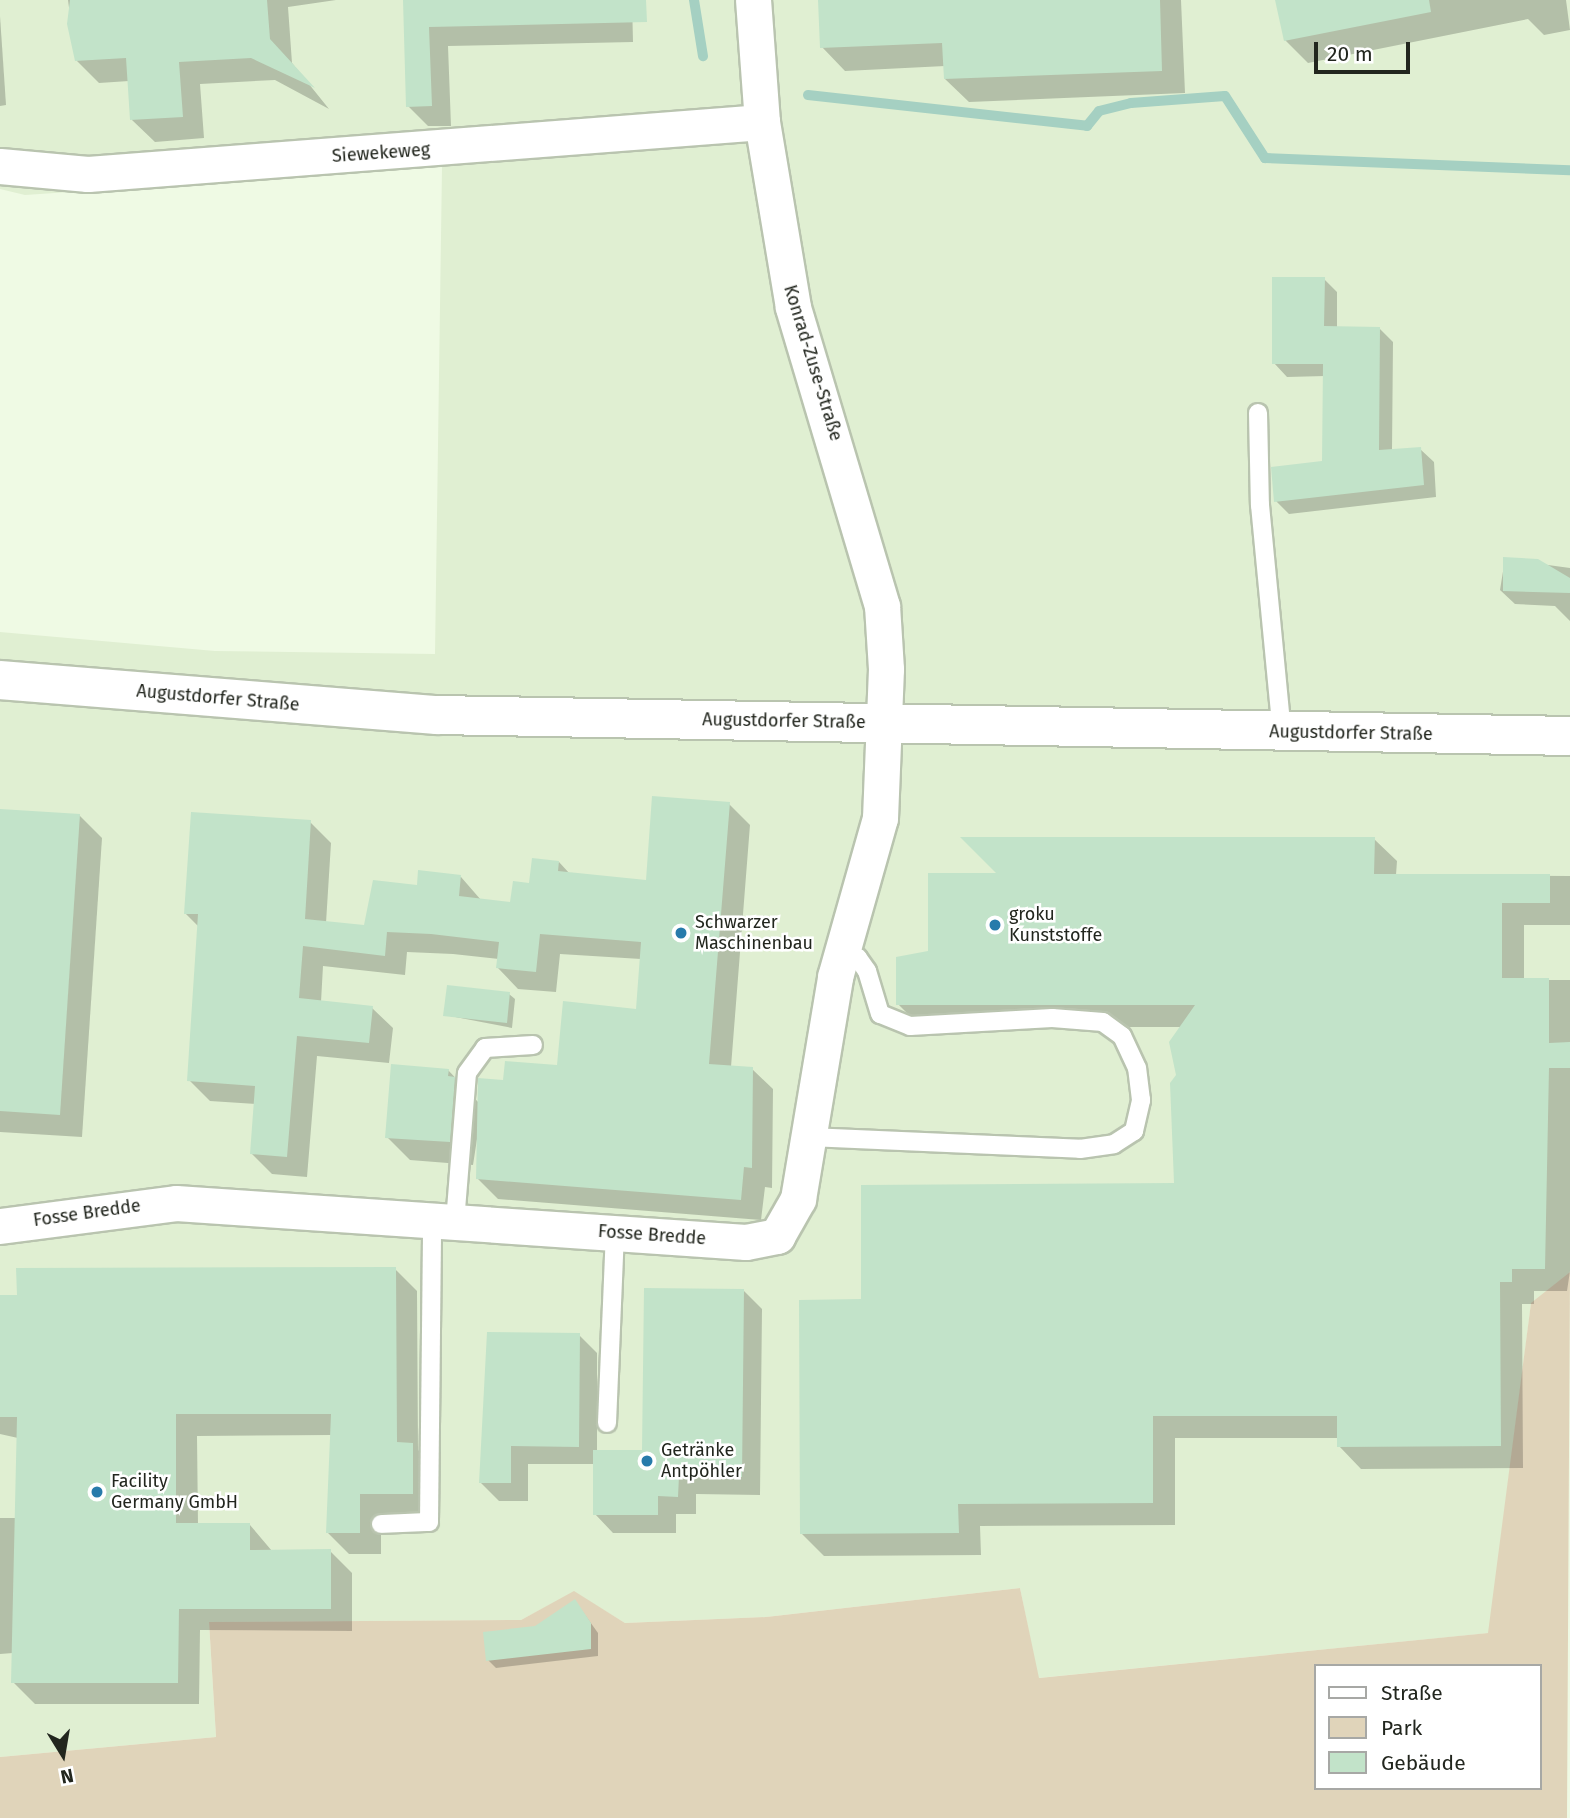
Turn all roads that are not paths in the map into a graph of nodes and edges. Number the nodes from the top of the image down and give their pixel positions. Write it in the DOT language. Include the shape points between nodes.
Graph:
graph roads {
  1 [pos="753,0"];
  2 [pos="762,122"];
  3 [pos="0,166"];
  4 [pos="1258,413"];
  5 [pos="0,680"];
  6 [pos="883,722"];
  7 [pos="1282,732"];
  8 [pos="1570,736"];
  9 [pos="841,953"];
  10 [pos="533,1045"];
  11 [pos="808,1137"];
  12 [pos="444,1221"];
  13 [pos="0,1226"];
  14 [pos="615,1233"];
  15 [pos="607,1423"];
  16 [pos="381,1524"];
  1 -- 2 [label="street, Konrad-Zuse-Straße"];
  2 -- 3 [label="street, Siewekeweg" via="88,174"];
  2 -- 6 [label="street, Konrad-Zuse-Straße" via="793,307 882,606"];
  4 -- 7 [label="lane" via="1260,505"];
  5 -- 6 [label="main road, Augustdorfer Straße" via="436,715"];
  6 -- 7 [label="main road, Augustdorfer Straße"];
  6 -- 9 [label="street, Fosse Bredde" via="880,818"];
  7 -- 8 [label="main road, Augustdorfer Straße"];
  9 -- 11 [label="street, Fosse Bredde"];
  9 -- 11 [label="lane" via="858,958 867,971 880,1014 910,1026 1052,1018 1103,1022 1122,1036 1137,1068 1141,1100 1134,1131 1114,1144 1080,1149"];
  10 -- 12 [label="lane" via="485,1048 467,1073"];
  11 -- 14 [label="street, Fosse Bredde" via="799,1199 777,1236 746,1242"];
  12 -- 13 [label="street, Fosse Bredde" via="176,1203"];
  12 -- 14 [label="street, Fosse Bredde"];
  12 -- 16 [label="lane" via="429,1522"];
  14 -- 15 [label="lane"];
}
